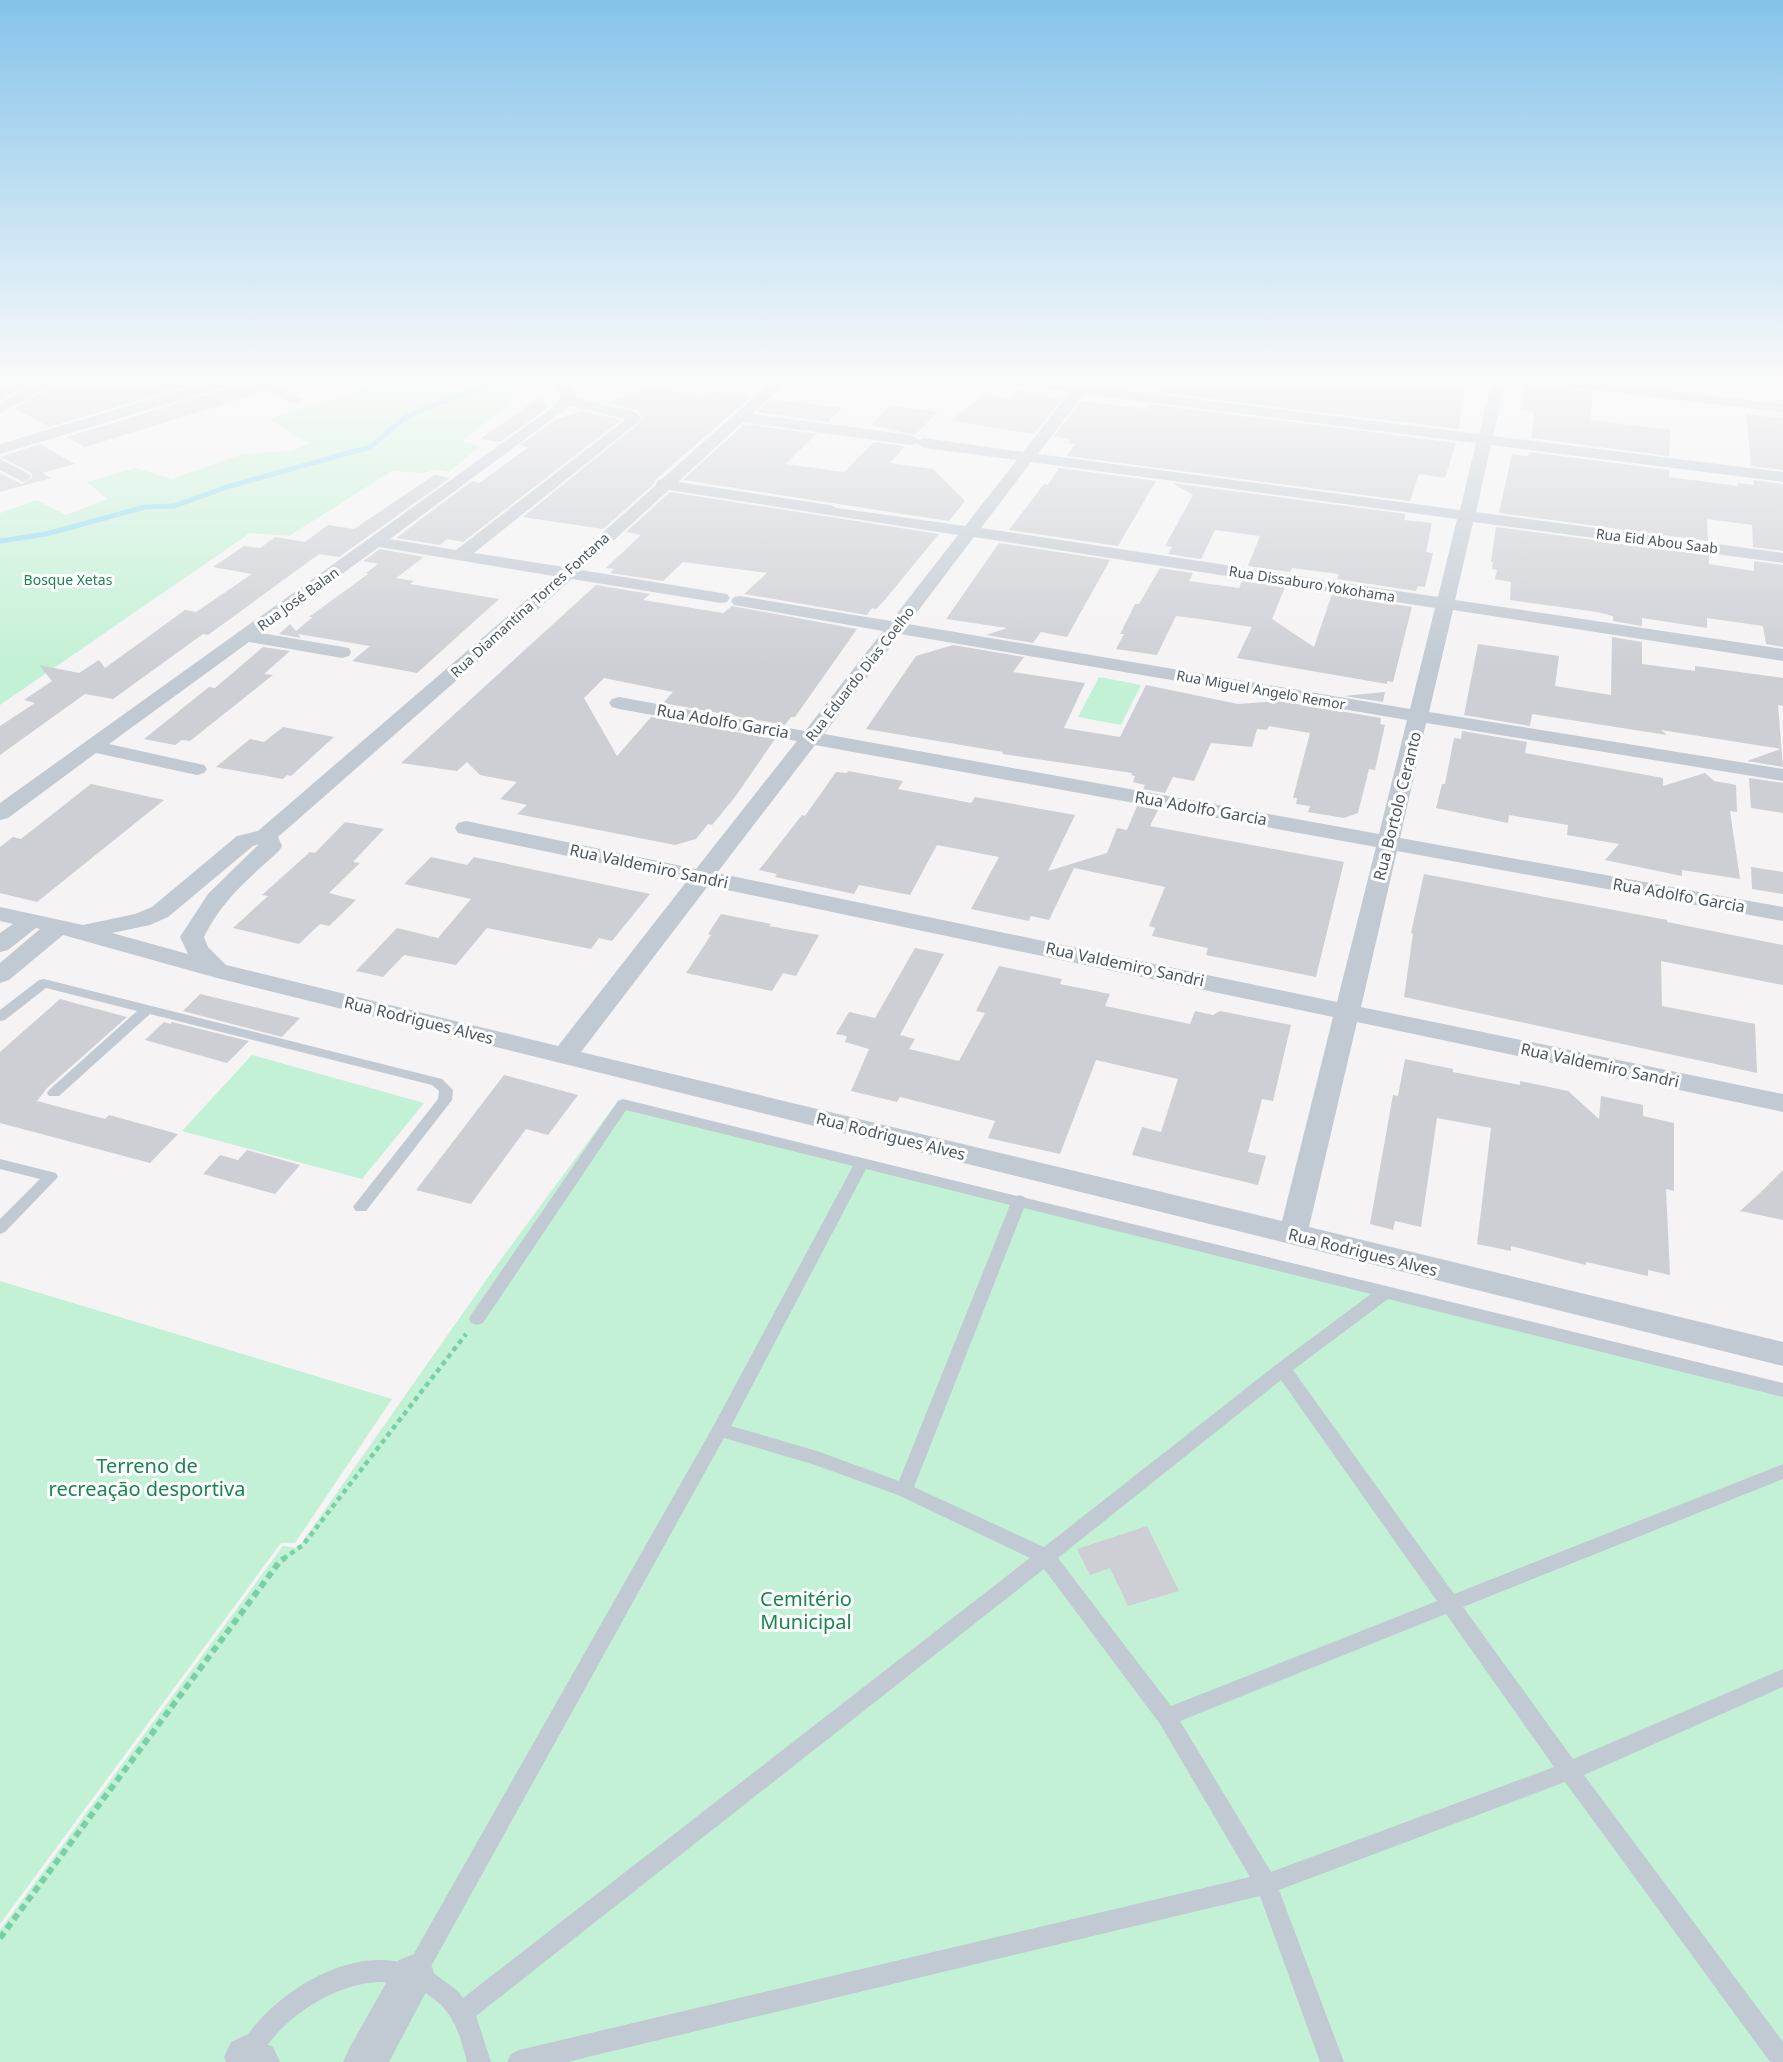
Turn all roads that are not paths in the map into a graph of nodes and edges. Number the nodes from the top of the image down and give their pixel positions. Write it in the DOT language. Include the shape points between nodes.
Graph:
graph roads {
  1 [pos="16,473"];
  2 [pos="470,473"];
  3 [pos="566,473"];
  4 [pos="675,473"];
  5 [pos="1015,473"];
  6 [pos="1146,473"];
  7 [pos="1477,473"];
  8 [pos="1753,473"];
  9 [pos="22,477"];
  10 [pos="1783,477"];
  11 [pos="663,484"];
  12 [pos="1466,517"];
  13 [pos="970,532"];
  14 [pos="377,542"];
  15 [pos="461,554"];
  16 [pos="1783,558"];
  17 [pos="567,573"];
  18 [pos="1446,604"];
  19 [pos="896,628"];
  20 [pos="246,636"];
  21 [pos="342,652"];
  22 [pos="1783,655"];
  23 [pos="620,703"];
  24 [pos="1419,716"];
  25 [pos="811,737"];
  26 [pos="90,746"];
  27 [pos="197,769"];
  28 [pos="1783,775"];
  29 [pos="0,813"];
  30 [pos="466,828"];
  31 [pos="267,836"];
  32 [pos="1388,842"];
  33 [pos="703,877"];
  34 [pos="160,912"];
  35 [pos="0,914"];
  36 [pos="1783,914"];
  37 [pos="31,921"];
  38 [pos="197,923"];
  39 [pos="71,929"];
  40 [pos="0,945"];
  41 [pos="218,970"];
  42 [pos="0,975"];
  43 [pos="148,1008"];
  44 [pos="1347,1011"];
  45 [pos="0,1017"];
  46 [pos="564,1056"];
  47 [pos="54,1094"];
  48 [pos="1783,1103"];
  49 [pos="862,1162"];
  50 [pos="0,1164"];
  51 [pos="1020,1200"];
  52 [pos="361,1207"];
  53 [pos="0,1228"];
  54 [pos="1293,1235"];
  55 [pos="1387,1292"];
  56 [pos="477,1319"];
  57 [pos="1783,1354"];
  58 [pos="1282,1369"];
  59 [pos="1783,1390"];
  60 [pos="720,1430"];
  61 [pos="1783,1471"];
  62 [pos="904,1490"];
  63 [pos="1046,1557"];
  64 [pos="1451,1604"];
  65 [pos="1783,1678"];
  66 [pos="1167,1717"];
  67 [pos="1569,1771"];
  68 [pos="1266,1884"];
  69 [pos="414,1975"];
  70 [pos="463,2012"];
  71 [pos="249,2060"];
  72 [pos="1783,2061"];
  73 [pos="365,2062"];
  74 [pos="479,2062"];
  75 [pos="519,2062"];
  76 [pos="1332,2062"];
  1 -- 9 [label="street"];
  2 -- 14 [label="street, Rua José Balan"];
  3 -- 15 [label="street"];
  4 -- 11 [label="street, Rua Diamantina Torres Fontana"];
  5 -- 13 [label="street, Rua Eduardo Dias Coelho"];
  6 -- 12 [label="street, Rua Eid Abou Saab"];
  7 -- 12 [label="street, Rua Bortolo Ceranto"];
  8 -- 10 [label="street"];
  11 -- 13 [label="street, Rua Dissaburo Yokohama"];
  11 -- 17 [label="street, Rua Diamantina Torres Fontana"];
  12 -- 16 [label="street, Rua Eid Abou Saab"];
  12 -- 18 [label="street, Rua Bortolo Ceranto"];
  13 -- 18 [label="street, Rua Dissaburo Yokohama"];
  13 -- 19 [label="street, Rua Eduardo Dias Coelho"];
  14 -- 15 [label="street, Rua Miguel Angelo Remor"];
  14 -- 20 [label="street, Rua José Balan"];
  15 -- 17 [label="street, Rua Miguel Angelo Remor"];
  17 -- 19 [label="street, Rua Miguel Angelo Remor"];
  17 -- 31 [label="street, Rua Diamantina Torres Fontana"];
  18 -- 22 [label="street, Rua Dissaburo Yokohama"];
  18 -- 24 [label="street, Rua Bortolo Ceranto"];
  19 -- 24 [label="street, Rua Miguel Angelo Remor"];
  19 -- 25 [label="street, Rua Eduardo Dias Coelho"];
  20 -- 21 [label="street"];
  20 -- 26 [label="street, Rua José Balan"];
  23 -- 25 [label="street, Rua Adolfo Garcia"];
  24 -- 28 [label="street, Rua Miguel Angelo Remor"];
  24 -- 32 [label="street, Rua Bortolo Ceranto"];
  25 -- 32 [label="street, Rua Adolfo Garcia"];
  25 -- 33 [label="street, Rua Eduardo Dias Coelho"];
  26 -- 27 [label="street"];
  26 -- 29 [label="street, Rua José Balan"];
  30 -- 33 [label="street, Rua Valdemiro Sandri"];
  31 -- 34 [label="street, Rua Diamantina Torres Fontana" via="245,841"];
  31 -- 38 [label="street, Rua Diamantina Torres Fontana" via="271,846 215,898"];
  32 -- 36 [label="street, Rua Adolfo Garcia"];
  32 -- 44 [label="street, Rua Bortolo Ceranto"];
  33 -- 44 [label="street, Rua Valdemiro Sandri"];
  33 -- 46 [label="street, Rua Eduardo Dias Coelho"];
  34 -- 38 [label="street"];
  34 -- 39 [label="street, Rua Diamantina Torres Fontana" via="142,920"];
  35 -- 37 [label="street, Rua Rodrigues Alves"];
  37 -- 39 [label="street, Rua Rodrigues Alves"];
  37 -- 40 [label="street"];
  38 -- 41 [label="street" via="192,937 197,950"];
  39 -- 41 [label="street, Rua Rodrigues Alves"];
  39 -- 42 [label="street"];
  41 -- 46 [label="street, Rua Rodrigues Alves"];
  43 -- 45 [label="lane" via="44,983"];
  43 -- 47 [label="lane"];
  43 -- 52 [label="lane" via="437,1082 446,1090 445,1100"];
  44 -- 48 [label="street, Rua Valdemiro Sandri"];
  44 -- 54 [label="street, Rua Bortolo Ceranto"];
  46 -- 54 [label="street, Rua Rodrigues Alves"];
  49 -- 51 [label="lane"];
  49 -- 56 [label="lane" via="623,1104"];
  49 -- 60 [label="lane"];
  50 -- 53 [label="lane" via="51,1177"];
  51 -- 55 [label="lane"];
  51 -- 62 [label="lane"];
  54 -- 57 [label="street, Rua Rodrigues Alves"];
  55 -- 58 [label="lane"];
  55 -- 59 [label="lane"];
  58 -- 63 [label="lane"];
  58 -- 64 [label="lane"];
  60 -- 62 [label="lane" via="817,1458"];
  60 -- 69 [label="lane"];
  61 -- 64 [label="lane"];
  62 -- 63 [label="lane"];
  63 -- 66 [label="lane"];
  63 -- 70 [label="lane"];
  64 -- 66 [label="lane"];
  64 -- 67 [label="lane"];
  65 -- 67 [label="lane"];
  66 -- 68 [label="lane"];
  67 -- 68 [label="lane"];
  67 -- 72 [label="lane"];
  68 -- 75 [label="lane"];
  68 -- 76 [label="lane"];
  69 -- 70 [label="lane" via="441,1989"];
  69 -- 71 [label="lane" via="385,1970 355,1973 323,1984 294,2001 268,2027"];
  69 -- 73 [label="street"];
  70 -- 74 [label="lane" via="476,2039"];
}
